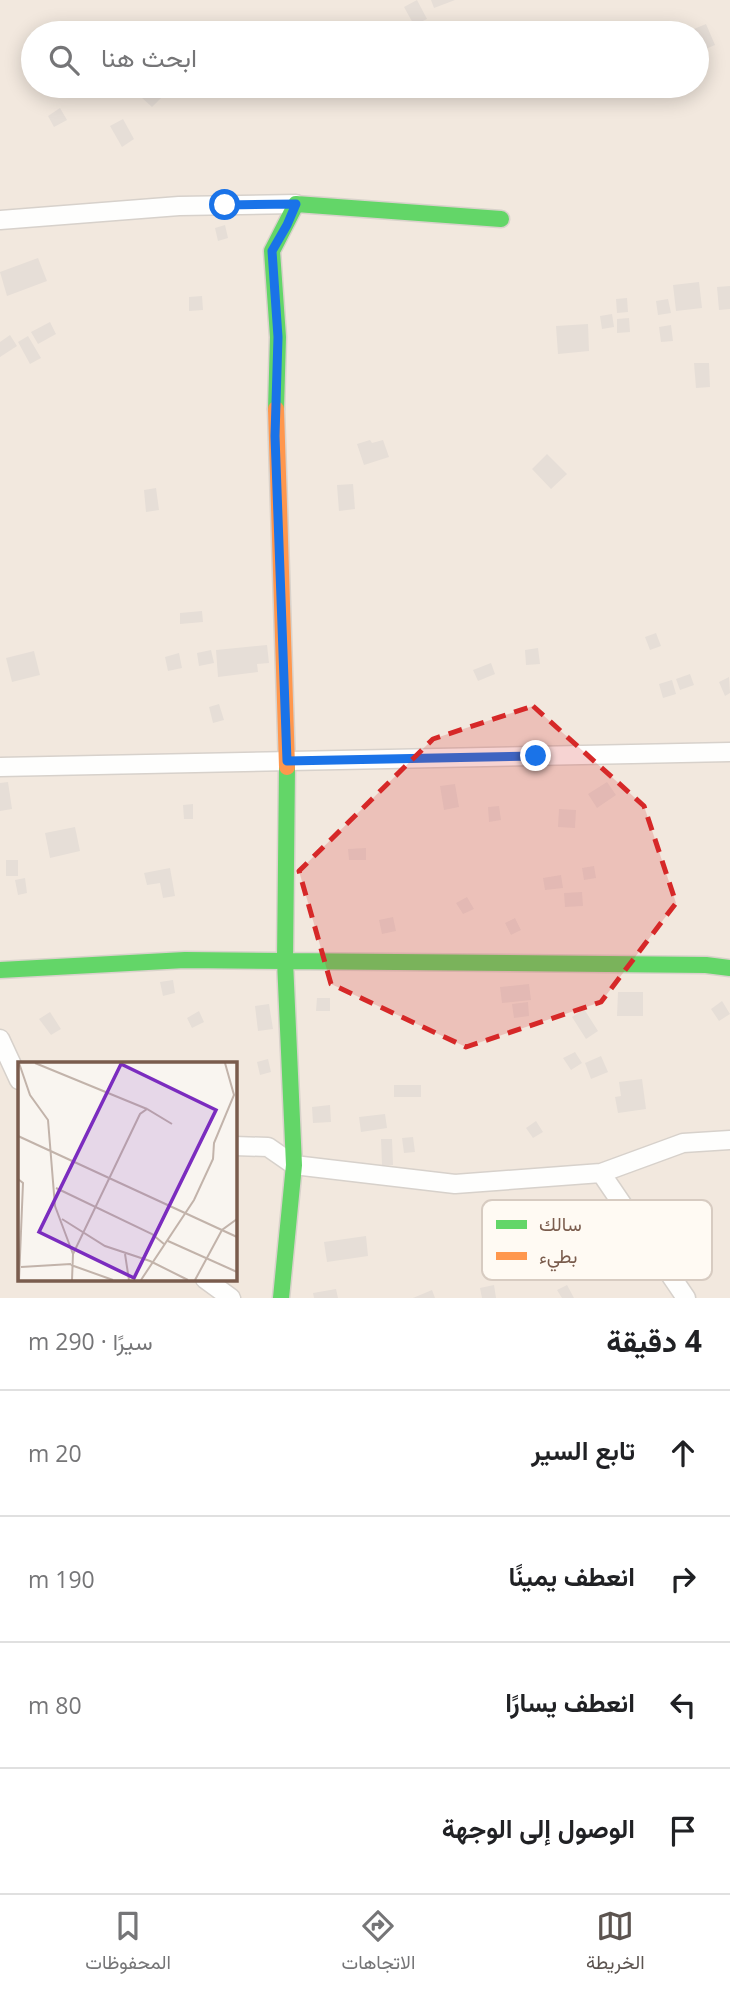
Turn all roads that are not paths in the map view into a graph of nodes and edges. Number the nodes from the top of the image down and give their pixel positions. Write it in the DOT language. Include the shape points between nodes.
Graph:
graph roads {
  1 [pos="296,204"];
  2 [pos="501,219"];
  3 [pos="0,220"];
  4 [pos="730,752"];
  5 [pos="287,761"];
  6 [pos="0,767"];
  7 [pos="285,961"];
  8 [pos="730,968"];
  9 [pos="0,970"];
  10 [pos="0,1039"];
  11 [pos="18,1078"];
  12 [pos="730,1140"];
  13 [pos="236,1146"];
  14 [pos="294,1165"];
  15 [pos="601,1174"];
  16 [pos="619,1200"];
  17 [pos="206,1280"];
  18 [pos="674,1280"];
  19 [pos="231,1298"];
  20 [pos="281,1298"];
  21 [pos="686,1298"];
  1 -- 2 [label="street"];
  1 -- 3 [label="street" via="179,206"];
  1 -- 5 [label="street" via="272,251"];
  4 -- 5 [label="street"];
  5 -- 6 [label="street"];
  5 -- 7 [label="street"];
  7 -- 8 [label="street"];
  7 -- 9 [label="street" via="185,960"];
  7 -- 14 [label="street"];
  10 -- 11 [label="street"];
  12 -- 15 [label="street" via="683,1143"];
  13 -- 14 [label="street" via="268,1147"];
  14 -- 15 [label="street" via="455,1184"];
  14 -- 20 [label="street"];
  15 -- 16 [label="street"];
  17 -- 19 [label="street"];
  18 -- 21 [label="street"];
}
